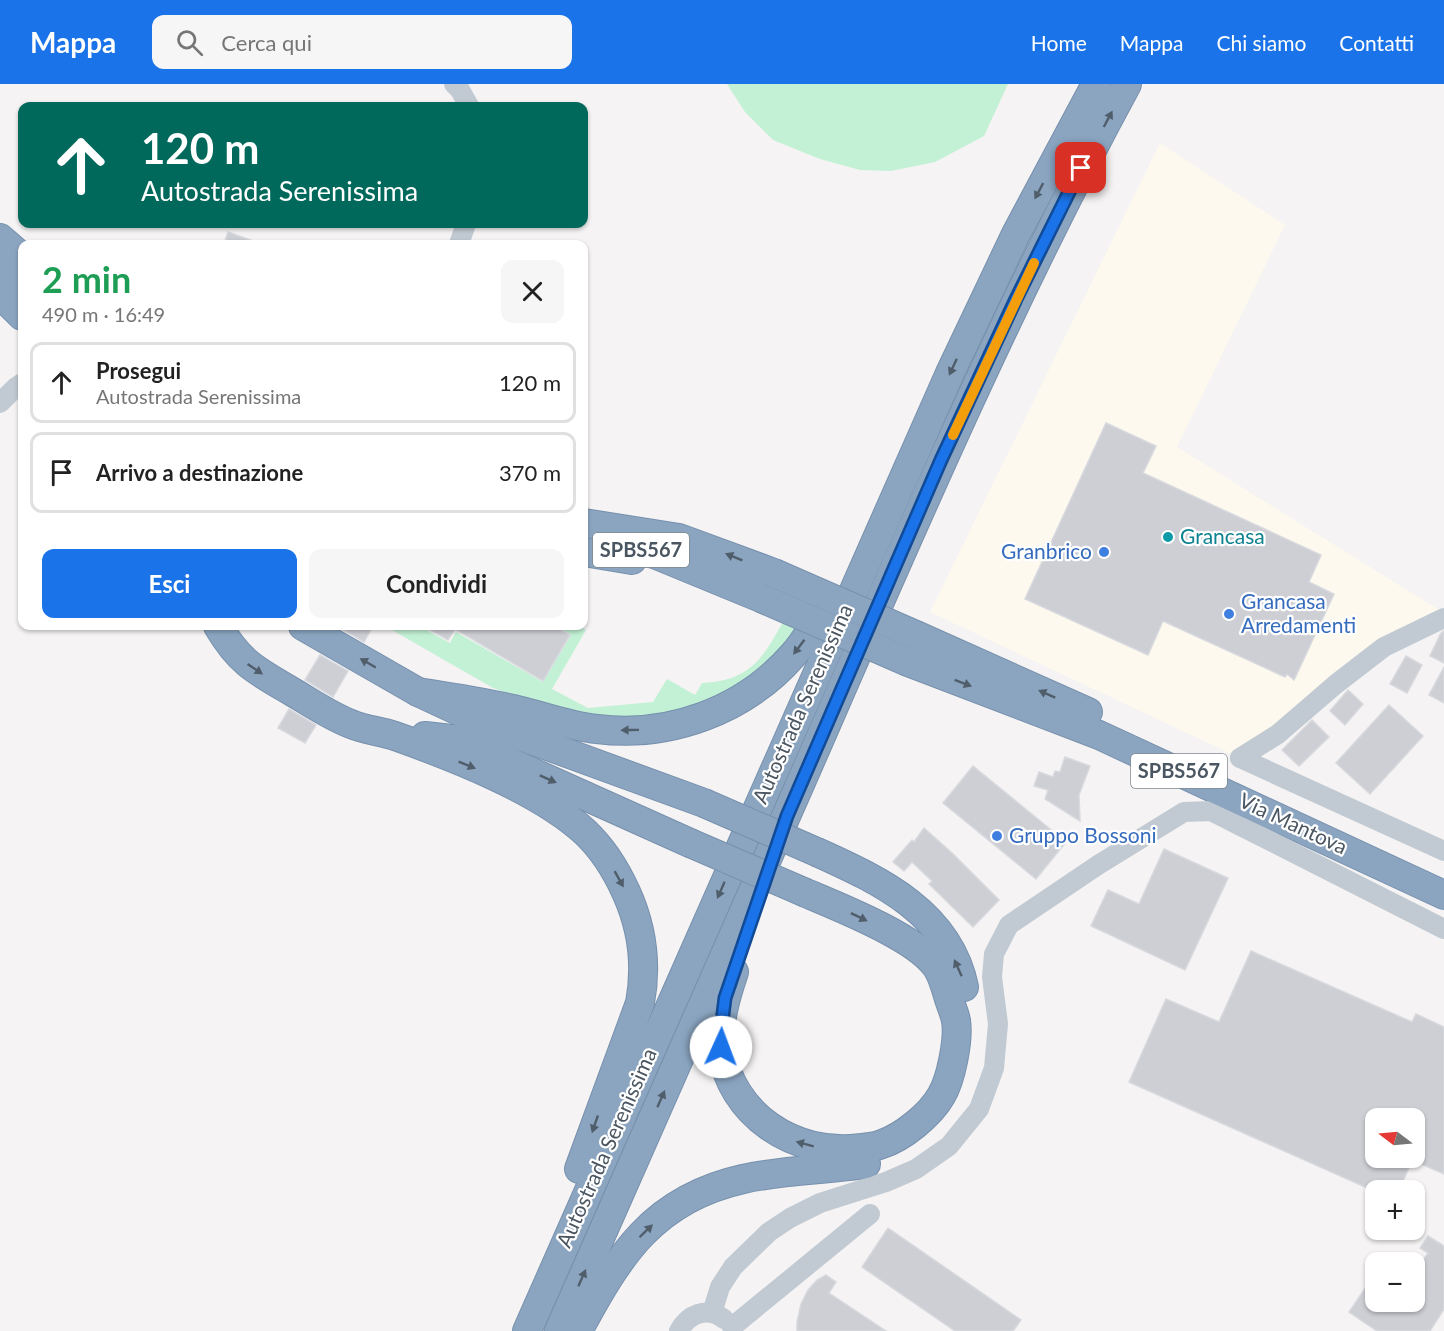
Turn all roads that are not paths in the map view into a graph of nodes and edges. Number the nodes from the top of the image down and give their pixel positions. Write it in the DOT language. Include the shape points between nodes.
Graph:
graph roads {
  1 [pos="454,84"];
  2 [pos="1095,84"];
  3 [pos="1127,84"];
  4 [pos="467,102"];
  5 [pos="0,238"];
  6 [pos="18,254"];
  7 [pos="0,267"];
  8 [pos="18,283"];
  9 [pos="0,294"];
  10 [pos="18,312"];
  11 [pos="18,387"];
  12 [pos="0,403"];
  13 [pos="924,433"];
  14 [pos="588,508"];
  15 [pos="588,524"];
  16 [pos="588,536"];
  17 [pos="694,542"];
  18 [pos="588,553"];
  19 [pos="696,570"];
  20 [pos="767,585"];
  21 [pos="1444,618"];
  22 [pos="220,630"];
  23 [pos="310,630"];
  24 [pos="913,649"];
  25 [pos="418,692"];
  26 [pos="393,735"];
  27 [pos="787,816"];
  28 [pos="1444,851"];
  29 [pos="1444,876"];
  30 [pos="1444,895"];
  31 [pos="1444,929"];
  32 [pos="870,1214"];
  33 [pos="712,1313"];
  34 [pos="732,1329"];
  35 [pos="525,1331"];
  36 [pos="559,1331"];
  37 [pos="578,1331"];
  38 [pos="679,1331"];
  1 -- 4 [label="street"];
  2 -- 13 [label="highway, Autostrada Serenissima, one-way" via="1016,234"];
  27 -- 3 [label="highway, Autostrada Serenissima, one-way" via="951,438 1081,168"];
  5 -- 6 [label="highway"];
  7 -- 8 [label="highway"];
  9 -- 10 [label="highway"];
  11 -- 12 [label="street"];
  13 -- 25 [label="highway, one-way" via="793,655 749,693 718,710 660,729 605,730"];
  13 -- 35 [label="highway, Autostrada Serenissima, one-way"];
  14 -- 17 [label="highway" via="639,519"];
  15 -- 17 [label="highway, SPBS567"];
  16 -- 19 [label="highway, SPBS567"];
  20 -- 17 [label="highway, SPBS567, one-way"];
  18 -- 19 [label="highway"];
  19 -- 20 [label="highway, SPBS567"];
  20 -- 24 [label="highway, SPBS567, bridge"];
  21 -- 28 [label="street" via="1384,647 1278,734 1240,758"];
  22 -- 26 [label="highway, one-way" via="233,650 254,669 352,725"];
  25 -- 23 [label="highway, one-way"];
  29 -- 24 [label="highway, Via Mantova / SPBS567, one-way" via="1209,766"];
  24 -- 30 [label="highway, Via Mantova / SPBS567, one-way"];
  37 -- 25 [label="highway, one-way, bridge" via="624,1254 643,1232 692,1195 745,1178 893,1160 926,1138 953,1107 971,1068 973,1028 963,980 931,922 872,877 704,803 482,722"];
  26 -- 27 [label="highway, one-way, bridge" via="465,742 690,843 806,893 858,916 911,944 936,966 956,1022 955,1057 941,1096 916,1125 882,1144 826,1149 783,1136 765,1125 747,1106 727,1072 721,1047 725,998"];
  26 -- 35 [label="highway, one-way" via="488,773 564,815 606,857 638,923 644,963 640,1003"];
  36 -- 27 [label="highway, Autostrada Serenissima, one-way"];
  31 -- 33 [label="street" via="1211,810 1184,812 1009,925 994,954 992,977 998,1024 994,1068 979,1108 949,1146 916,1169 820,1203 776,1227 733,1267 720,1287"];
  32 -- 34 [label="street"];
  33 -- 34 [label="street" via="727,1321"];
  33 -- 38 [label="street" via="693,1315"];
}
